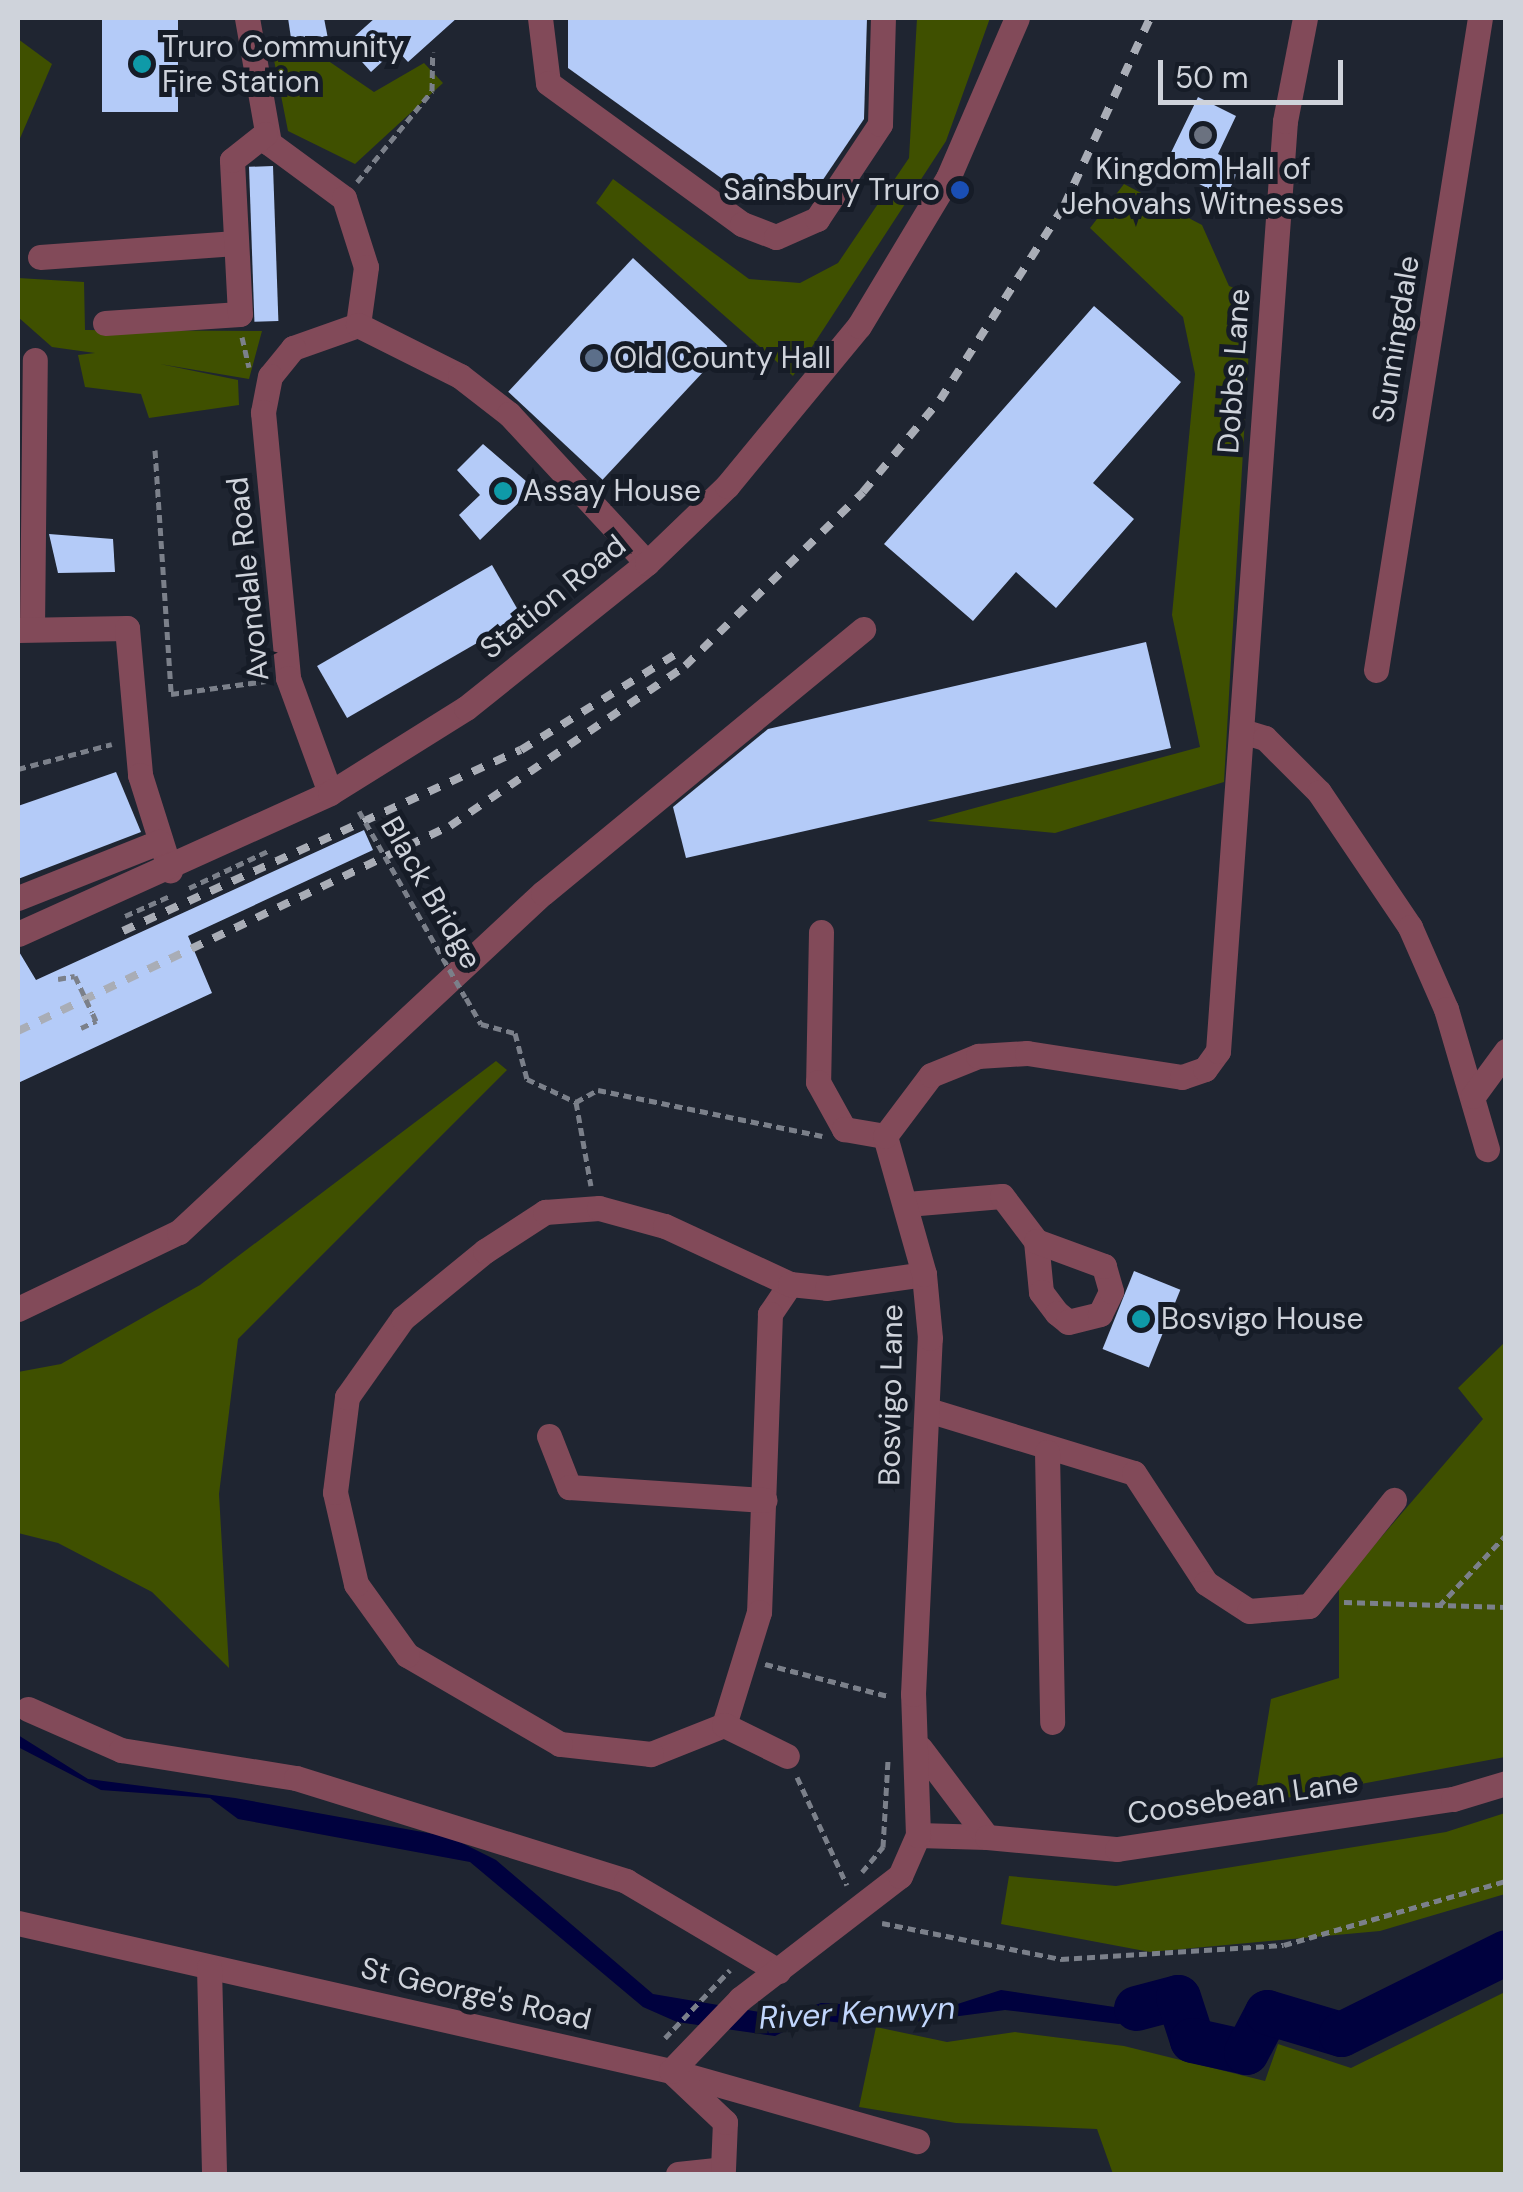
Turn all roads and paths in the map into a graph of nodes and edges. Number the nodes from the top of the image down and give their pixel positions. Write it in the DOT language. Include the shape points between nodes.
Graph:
graph roads {
  1 [pos="248,18"];
  2 [pos="540,18"];
  3 [pos="883,18"];
  4 [pos="1016,18"];
  5 [pos="1305,18"];
  6 [pos="1480,18"];
  7 [pos="434,52"];
  8 [pos="265,134"];
  9 [pos="344,198"];
  10 [pos="236,243"];
  11 [pos="40,256"];
  12 [pos="240,314"];
  13 [pos="106,322"];
  14 [pos="358,325"];
  15 [pos="35,360"];
  16 [pos="270,376"];
  17 [pos="155,450"];
  18 [pos="23,492"];
  19 [pos="647,563"];
  20 [pos="863,629"];
  21 [pos="25,630"];
  22 [pos="1376,670"];
  23 [pos="288,678"];
  24 [pos="1242,731"];
  25 [pos="135,739"];
  26 [pos="18,768"];
  27 [pos="330,793"];
  28 [pos="359,811"];
  29 [pos="159,842"];
  30 [pos="170,870"];
  31 [pos="18,898"];
  32 [pos="821,932"];
  33 [pos="18,934"];
  34 [pos="58,979"];
  35 [pos="81,1028"];
  36 [pos="1506,1051"];
  37 [pos="1474,1096"];
  38 [pos="576,1102"];
  39 [pos="886,1136"];
  40 [pos="826,1137"];
  41 [pos="1487,1150"];
  42 [pos="906,1204"];
  43 [pos="599,1208"];
  44 [pos="1036,1241"];
  45 [pos="924,1274"];
  46 [pos="790,1284"];
  47 [pos="18,1310"];
  48 [pos="928,1410"];
  49 [pos="549,1436"];
  50 [pos="1048,1452"];
  51 [pos="765,1500"];
  52 [pos="1394,1500"];
  53 [pos="1506,1535"];
  54 [pos="1309,1606"];
  55 [pos="1506,1607"];
  56 [pos="1438,1608"];
  57 [pos="748,1658"];
  58 [pos="902,1696"];
  59 [pos="28,1709"];
  60 [pos="891,1717"];
  61 [pos="1052,1722"];
  62 [pos="724,1725"];
  63 [pos="920,1748"];
  64 [pos="889,1754"];
  65 [pos="787,1756"];
  66 [pos="1506,1783"];
  67 [pos="918,1834"];
  68 [pos="987,1837"];
  69 [pos="1506,1881"];
  70 [pos="848,1888"];
  71 [pos="842,1908"];
  72 [pos="18,1923"];
  73 [pos="744,1958"];
  74 [pos="209,1967"];
  75 [pos="778,1970"];
  76 [pos="665,2038"];
  77 [pos="671,2071"];
  78 [pos="916,2142"];
  79 [pos="214,2174"];
  80 [pos="678,2174"];
  1 -- 8 [label="street"];
  2 -- 3 [label="street" via="548,83 742,224 776,237 817,219 880,124"];
  4 -- 19 [label="street, Station Road" via="948,178 859,326 727,486"];
  5 -- 24 [label="street, Dobbs Lane" via="1284,122"];
  6 -- 22 [label="street, Sunningdale"];
  7 -- 9 [label="path" via="432,91"];
  8 -- 9 [label="street"];
  8 -- 10 [label="street" via="232,160"];
  9 -- 14 [label="street" via="366,266"];
  10 -- 11 [label="street"];
  10 -- 12 [label="street"];
  12 -- 13 [label="street"];
  12 -- 16 [label="path" via="243,365"];
  14 -- 16 [label="street" via="293,348"];
  14 -- 19 [label="street" via="460,376 509,414"];
  15 -- 18 [label="street"];
  16 -- 23 [label="street, Avondale Road" via="262,412"];
  17 -- 23 [label="path" via="171,694"];
  18 -- 21 [label="street"];
  19 -- 27 [label="street, Station Road" via="466,708"];
  20 -- 47 [label="street" via="543,893 179,1232"];
  21 -- 25 [label="street" via="127,628"];
  23 -- 27 [label="street, Avondale Road"];
  24 -- 37 [label="street" via="1264,738 1319,792 1410,927"];
  24 -- 39 [label="street" via="1222,1028 1206,1069 1182,1077 1027,1053 978,1056 931,1075"];
  25 -- 26 [label="path"];
  25 -- 29 [label="street"];
  27 -- 30 [label="street, Station Road"];
  28 -- 38 [label="path, Black Bridge, bridge" via="481,1024 515,1033 527,1079"];
  29 -- 30 [label="street"];
  29 -- 31 [label="street"];
  30 -- 33 [label="street, Station Road"];
  32 -- 39 [label="street" via="818,1082 844,1130"];
  34 -- 35 [label="path, bridge" via="75,976 92,1012 96,1021"];
  36 -- 37 [label="street"];
  37 -- 41 [label="street"];
  38 -- 40 [label="path" via="598,1090"];
  38 -- 43 [label="path"];
  39 -- 42 [label="street, Bosvigo Lane"];
  42 -- 44 [label="street" via="1002,1196"];
  42 -- 45 [label="street, Bosvigo Lane"];
  43 -- 46 [label="street" via="665,1226"];
  43 -- 62 [label="street" via="545,1212 485,1251 403,1318 347,1397 335,1492 356,1584 407,1656 560,1744 651,1754"];
  45 -- 46 [label="street" via="827,1288"];
  45 -- 48 [label="street, Bosvigo Lane"];
  46 -- 51 [label="street" via="770,1314"];
  48 -- 50 [label="street"];
  48 -- 58 [label="street, Bosvigo Lane"];
  49 -- 51 [label="street" via="569,1487"];
  50 -- 54 [label="street" via="1134,1473 1206,1584 1248,1611"];
  50 -- 61 [label="street"];
  51 -- 57 [label="street"];
  52 -- 54 [label="street"];
  53 -- 56 [label="path"];
  54 -- 56 [label="path" via="1366,1599"];
  55 -- 56 [label="path"];
  57 -- 58 [label="path"];
  57 -- 62 [label="street"];
  58 -- 60 [label="path"];
  58 -- 63 [label="street, Bosvigo Lane"];
  59 -- 73 [label="street" via="121,1750 296,1778 626,1881"];
  62 -- 65 [label="street"];
  63 -- 67 [label="street, Bosvigo Lane"];
  63 -- 68 [label="street"];
  64 -- 70 [label="path" via="883,1847"];
  65 -- 70 [label="path"];
  66 -- 68 [label="street, Coosebean Lane" via="1452,1799 1117,1849"];
  67 -- 68 [label="street, Coosebean Lane"];
  67 -- 71 [label="street, Bosvigo Lane" via="900,1876"];
  69 -- 71 [label="path" via="1284,1945 1061,1959"];
  70 -- 71 [label="path"];
  71 -- 75 [label="street, Bosvigo Lane"];
  72 -- 74 [label="street, St George's Road"];
  73 -- 75 [label="street"];
  73 -- 76 [label="path"];
  74 -- 77 [label="street, St George's Road"];
  74 -- 79 [label="street"];
  75 -- 77 [label="street, Bosvigo Lane"];
  77 -- 78 [label="street, St George's Road"];
  77 -- 80 [label="street" via="725,2122 723,2168"];
}
